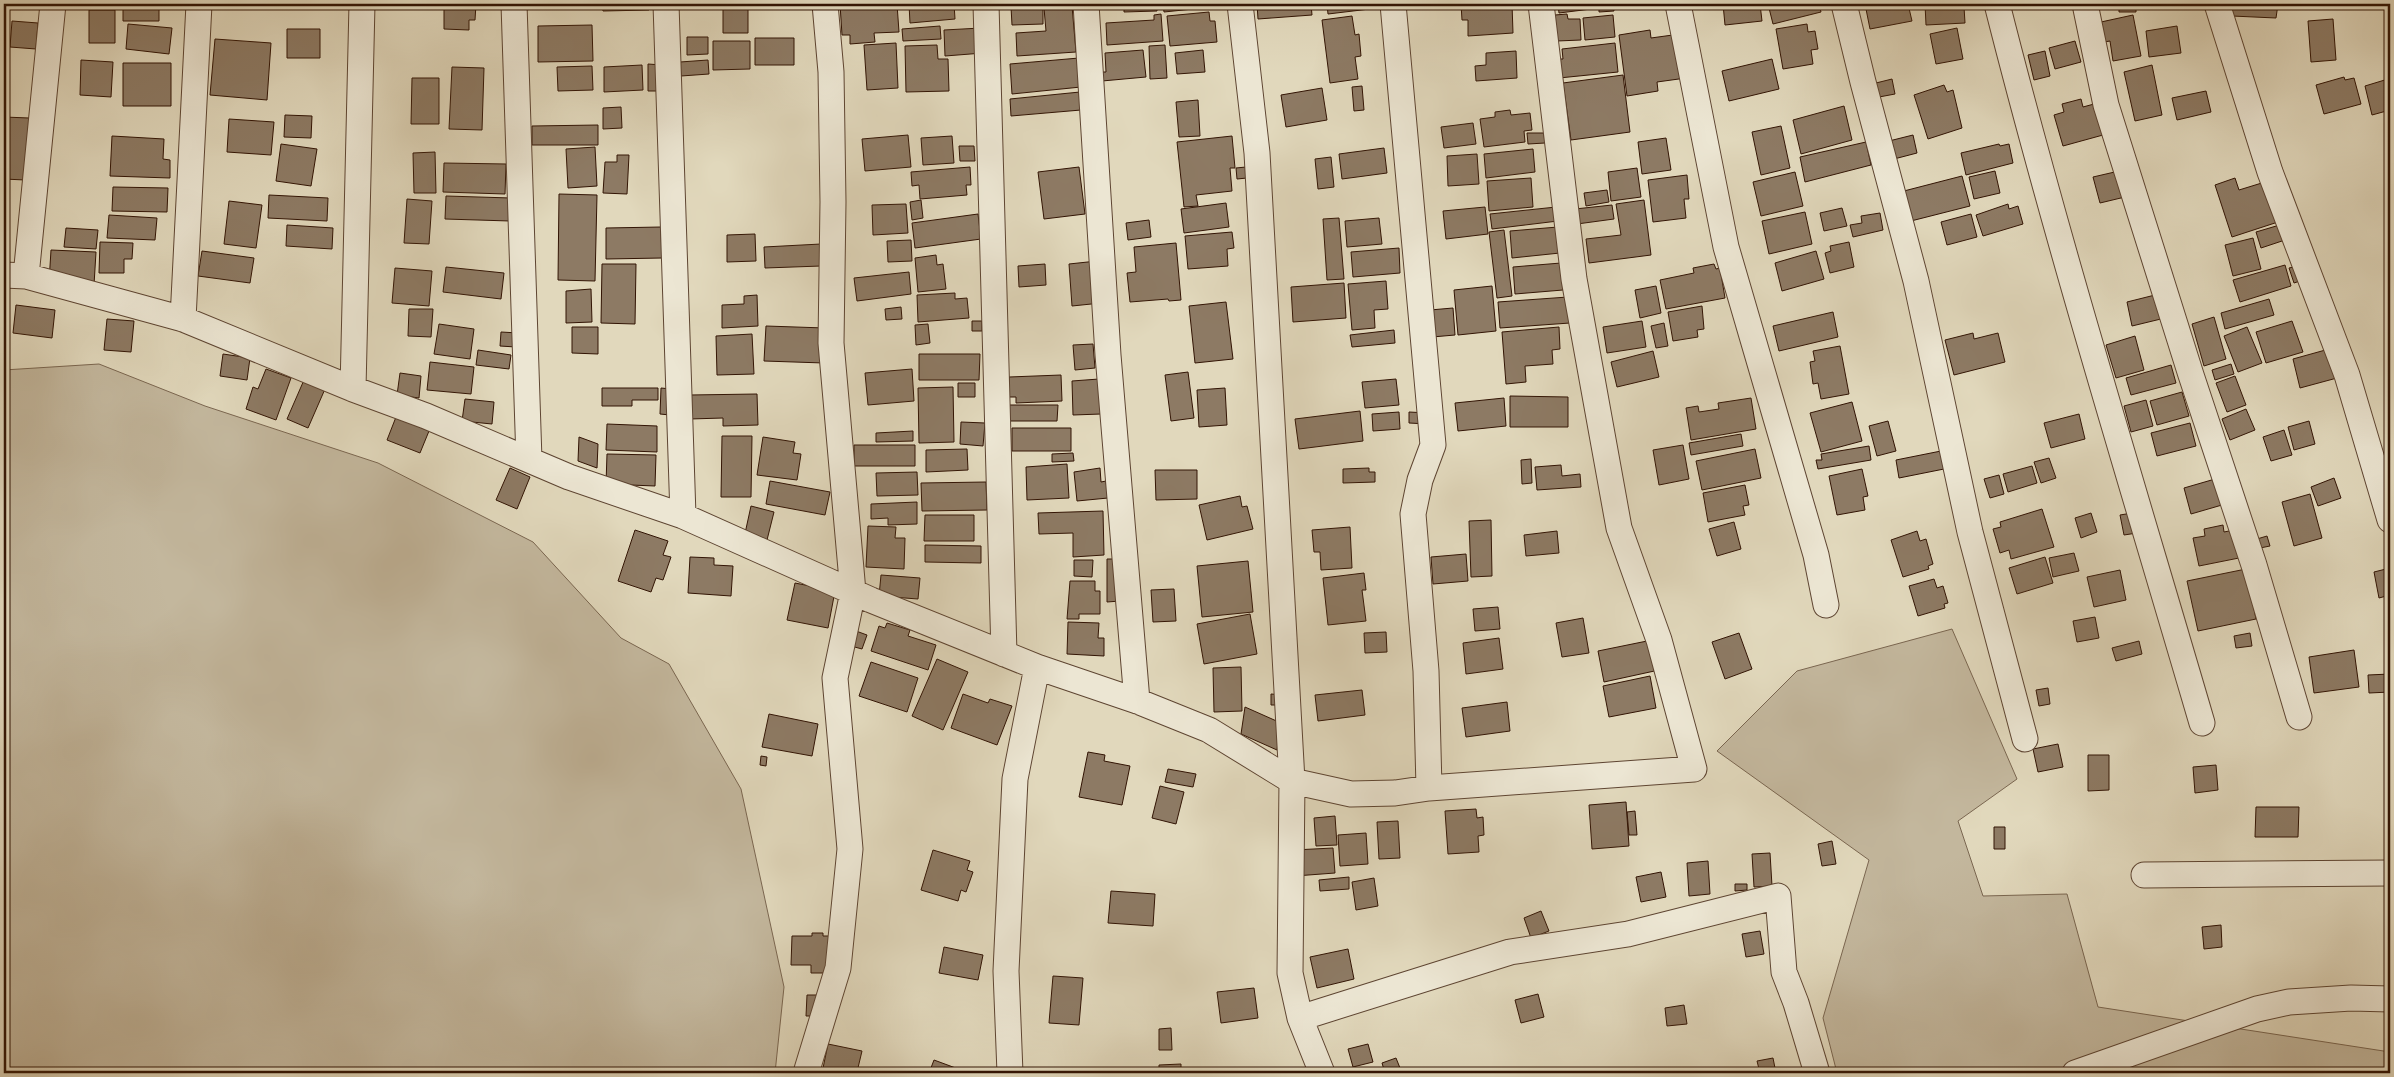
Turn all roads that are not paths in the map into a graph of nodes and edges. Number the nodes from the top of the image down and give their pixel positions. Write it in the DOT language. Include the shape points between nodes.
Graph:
graph roads {
  1 [pos="53,4"];
  2 [pos="198,4"];
  3 [pos="362,4"];
  4 [pos="514,4"];
  5 [pos="666,4"];
  6 [pos="825,4"];
  7 [pos="986,4"];
  8 [pos="1086,4"];
  9 [pos="1240,4"];
  10 [pos="1394,4"];
  11 [pos="1541,4"];
  12 [pos="1678,4"];
  13 [pos="1844,4"];
  14 [pos="1997,4"];
  15 [pos="2085,4"];
  16 [pos="2217,4"];
  17 [pos="15,276"];
  18 [pos="183,320"];
  19 [pos="352,389"];
  20 [pos="529,460"];
  21 [pos="683,516"];
  22 [pos="2390,520"];
  23 [pos="853,592"];
  24 [pos="1826,605"];
  25 [pos="1004,654"];
  26 [pos="1037,667"];
  27 [pos="1137,701"];
  28 [pos="2300,717"];
  29 [pos="2202,723"];
  30 [pos="2025,739"];
  31 [pos="1292,781"];
  32 [pos="1429,788"];
  33 [pos="2390,873"];
  34 [pos="2144,875"];
  35 [pos="2390,999"];
  36 [pos="1300,1018"];
  37 [pos="806,1073"];
  38 [pos="1010,1073"];
  39 [pos="1322,1073"];
  40 [pos="1817,1073"];
  41 [pos="2075,1073"];
  1 -- 17 [label="street"];
  2 -- 18 [label="street"];
  3 -- 19 [label="street"];
  4 -- 20 [label="street"];
  5 -- 21 [label="street"];
  6 -- 23 [label="street" via="831,72 831,343"];
  7 -- 25 [label="street"];
  8 -- 27 [label="street" via="1108,355"];
  9 -- 31 [label="street" via="1257,154"];
  10 -- 32 [label="street" via="1434,445 1420,480 1413,514 1426,671"];
  11 -- 32 [label="street" via="1574,279 1619,528 1659,640 1694,769"];
  12 -- 24 [label="street" via="1726,247 1816,555"];
  13 -- 30 [label="street" via="1916,281 1970,532"];
  14 -- 29 [label="street" via="2087,331"];
  15 -- 28 [label="street" via="2106,105"];
  16 -- 22 [label="street" via="2270,172 2347,375"];
  17 -- 18 [label="street"];
  18 -- 19 [label="street"];
  19 -- 20 [label="street"];
  20 -- 21 [label="street"];
  21 -- 23 [label="street"];
  23 -- 25 [label="street"];
  23 -- 37 [label="street" via="835,678 850,849 838,968"];
  25 -- 26 [label="street"];
  26 -- 27 [label="street"];
  26 -- 38 [label="street" via="1015,779 1006,971"];
  27 -- 31 [label="street" via="1209,730"];
  31 -- 32 [label="street" via="1351,794"];
  31 -- 36 [label="street" via="1290,973"];
  33 -- 34 [label="street"];
  35 -- 41 [label="street" via="2290,1002 2257,1009"];
  36 -- 39 [label="street"];
  36 -- 40 [label="street" via="1510,952 1628,934 1778,896 1784,972"];
}
